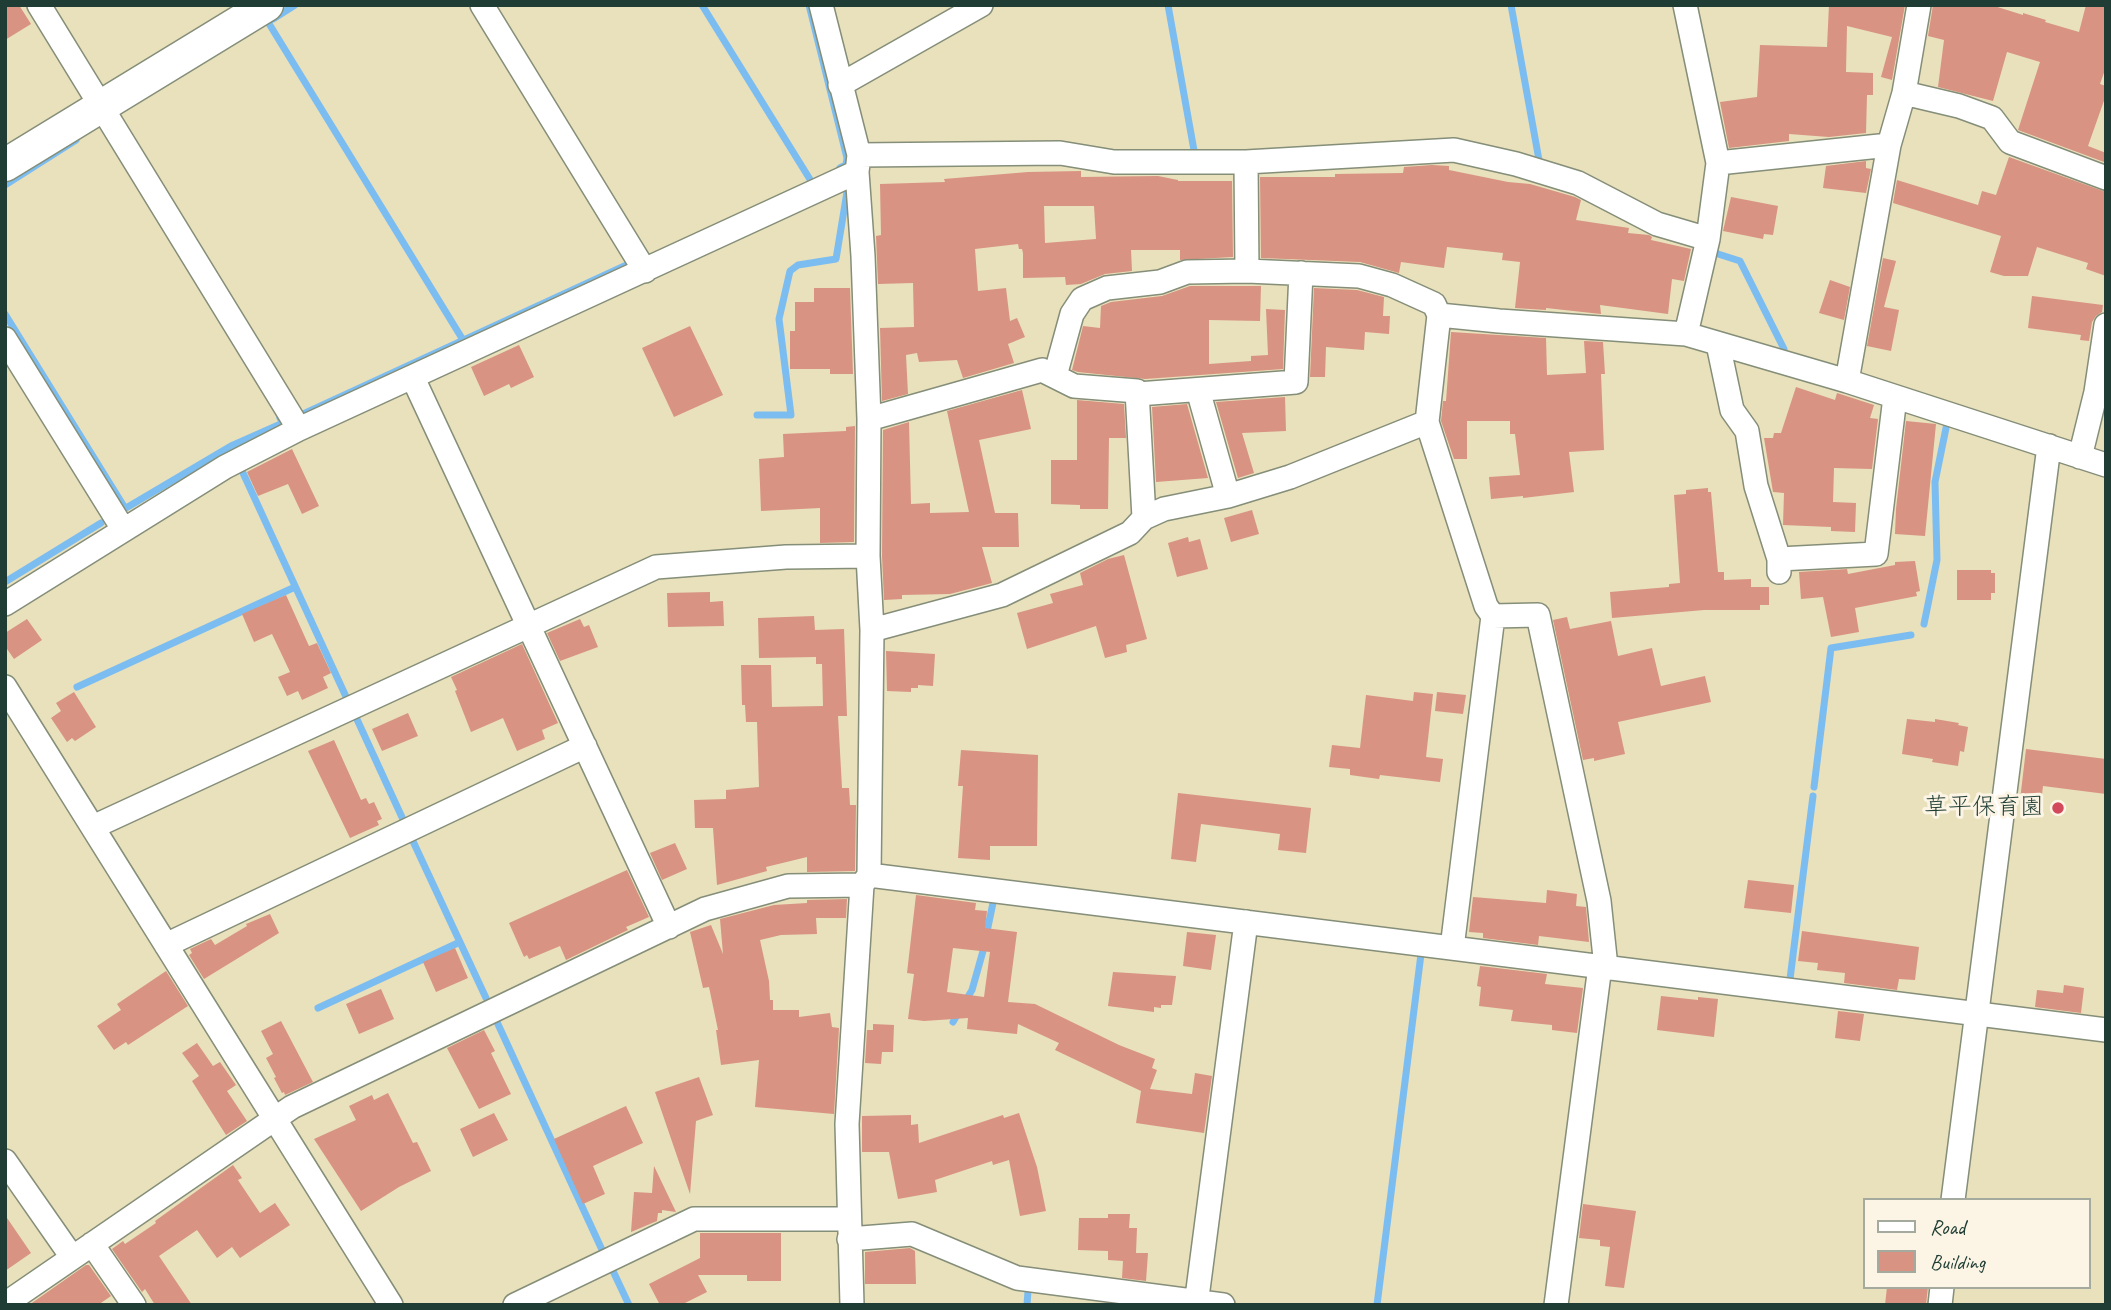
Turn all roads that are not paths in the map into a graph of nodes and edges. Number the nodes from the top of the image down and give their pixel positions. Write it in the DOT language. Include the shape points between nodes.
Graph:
graph roads {
  1 [pos="39,5"];
  2 [pos="267,5"];
  3 [pos="482,5"];
  4 [pos="821,5"];
  5 [pos="981,5"];
  6 [pos="1685,5"];
  7 [pos="1919,5"];
  8 [pos="840,85"];
  9 [pos="1904,93"];
  10 [pos="102,107"];
  11 [pos="1889,145"];
  12 [pos="1246,162"];
  13 [pos="1718,163"];
  14 [pos="858,164"];
  15 [pos="5,165"];
  16 [pos="2106,178"];
  17 [pos="1708,239"];
  18 [pos="645,271"];
  19 [pos="1247,271"];
  20 [pos="1301,273"];
  21 [pos="1439,315"];
  22 [pos="2106,325"];
  23 [pos="1686,334"];
  24 [pos="5,340"];
  25 [pos="1718,344"];
  26 [pos="1055,376"];
  27 [pos="413,378"];
  28 [pos="1847,381"];
  29 [pos="1198,390"];
  30 [pos="1138,394"];
  31 [pos="1895,397"];
  32 [pos="869,419"];
  33 [pos="1427,422"];
  34 [pos="299,429"];
  35 [pos="2049,446"];
  36 [pos="2080,457"];
  37 [pos="2106,465"];
  38 [pos="1228,496"];
  39 [pos="1144,518"];
  40 [pos="123,529"];
  41 [pos="868,556"];
  42 [pos="5,604"];
  43 [pos="1493,617"];
  44 [pos="529,625"];
  45 [pos="872,630"];
  46 [pos="5,687"];
  47 [pos="585,747"];
  48 [pos="93,827"];
  49 [pos="866,880"];
  50 [pos="1246,922"];
  51 [pos="669,927"];
  52 [pos="166,945"];
  53 [pos="1452,948"];
  54 [pos="1603,967"];
  55 [pos="1977,1014"];
  56 [pos="2106,1030"];
  57 [pos="275,1119"];
  58 [pos="5,1161"];
  59 [pos="1953,1198"];
  60 [pos="849,1229"];
  61 [pos="92,1244"];
  62 [pos="72,1258"];
  63 [pos="14,1302"];
  64 [pos="1196,1303"];
  65 [pos="134,1305"];
  66 [pos="391,1305"];
  67 [pos="515,1305"];
  68 [pos="852,1305"];
  69 [pos="1223,1305"];
  70 [pos="1556,1305"];
  1 -- 10 [label="street"];
  2 -- 10 [label="street"];
  3 -- 18 [label="street"];
  4 -- 8 [label="street"];
  5 -- 8 [label="street"];
  6 -- 13 [label="street"];
  7 -- 9 [label="street"];
  8 -- 14 [label="street"];
  9 -- 11 [label="street"];
  9 -- 16 [label="street" via="1992,118 2010,142"];
  10 -- 15 [label="street"];
  10 -- 34 [label="street"];
  11 -- 13 [label="street"];
  11 -- 28 [label="street"];
  12 -- 14 [label="street" via="1114,162 1060,153"];
  12 -- 17 [label="street" via="1454,150 1578,183 1657,224"];
  12 -- 19 [label="street"];
  13 -- 17 [label="street"];
  14 -- 18 [label="street"];
  14 -- 32 [label="street"];
  17 -- 23 [label="street"];
  18 -- 27 [label="street"];
  19 -- 20 [label="street"];
  19 -- 26 [label="street" via="1187,272 1160,282 1107,288 1082,299 1072,314"];
  20 -- 21 [label="street" via="1359,276 1392,285 1434,304"];
  20 -- 29 [label="street" via="1296,382"];
  21 -- 23 [label="street"];
  21 -- 33 [label="street"];
  22 -- 36 [label="street"];
  23 -- 25 [label="street"];
  24 -- 40 [label="street"];
  25 -- 28 [label="street"];
  25 -- 31 [label="street" via="1732,410 1747,431 1756,486 1779,567 1876,555"];
  26 -- 30 [label="street" via="1074,386"];
  26 -- 32 [label="street" via="1042,370"];
  27 -- 34 [label="street"];
  27 -- 44 [label="street"];
  28 -- 31 [label="street"];
  29 -- 30 [label="street"];
  29 -- 38 [label="street"];
  30 -- 39 [label="street"];
  31 -- 35 [label="street"];
  32 -- 41 [label="street"];
  33 -- 38 [label="street" via="1290,477"];
  33 -- 43 [label="street"];
  34 -- 40 [label="street" via="225,467"];
  35 -- 36 [label="street"];
  35 -- 55 [label="street"];
  36 -- 37 [label="street"];
  38 -- 39 [label="street" via="1164,509"];
  39 -- 45 [label="street" via="1130,533 1002,594"];
  40 -- 42 [label="street"];
  41 -- 44 [label="street" via="656,567"];
  41 -- 45 [label="street"];
  43 -- 53 [label="street"];
  43 -- 54 [label="street" via="1538,615 1599,901"];
  44 -- 47 [label="street"];
  44 -- 48 [label="street"];
  45 -- 49 [label="street"];
  46 -- 48 [label="street"];
  47 -- 51 [label="street"];
  47 -- 52 [label="street"];
  48 -- 52 [label="street"];
  49 -- 50 [label="street"];
  49 -- 51 [label="street" via="788,886 705,909"];
  49 -- 60 [label="street" via="847,1124"];
  50 -- 53 [label="street"];
  50 -- 64 [label="street"];
  51 -- 57 [label="street"];
  52 -- 57 [label="street"];
  53 -- 54 [label="street"];
  54 -- 55 [label="street"];
  54 -- 70 [label="street"];
  55 -- 56 [label="street"];
  55 -- 59 [label="street"];
  57 -- 61 [label="street"];
  57 -- 66 [label="street"];
  58 -- 62 [label="street"];
  60 -- 64 [label="street" via="912,1234 1017,1278"];
  60 -- 67 [label="street" via="694,1219"];
  60 -- 68 [label="street"];
  61 -- 62 [label="street"];
  61 -- 65 [label="street"];
  62 -- 63 [label="street"];
  64 -- 69 [label="street"];
}
